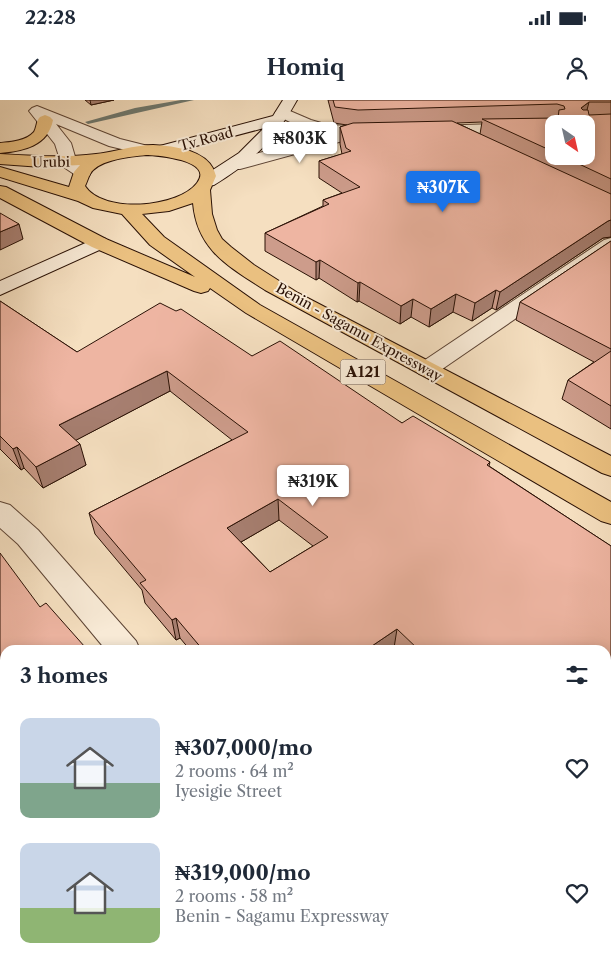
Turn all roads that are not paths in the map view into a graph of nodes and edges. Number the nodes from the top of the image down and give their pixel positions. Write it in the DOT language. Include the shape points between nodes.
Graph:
graph roads {
  1 [pos="23,100"];
  2 [pos="284,111"];
  3 [pos="41,116"];
  4 [pos="545,127"];
  5 [pos="453,131"];
  6 [pos="396,132"];
  7 [pos="415,132"];
  8 [pos="358,133"];
  9 [pos="480,144"];
  10 [pos="0,148"];
  11 [pos="154,150"];
  12 [pos="0,158"];
  13 [pos="103,159"];
  14 [pos="68,162"];
  15 [pos="234,165"];
  16 [pos="0,172"];
  17 [pos="82,172"];
  18 [pos="204,186"];
  19 [pos="0,191"];
  20 [pos="83,196"];
  21 [pos="128,210"];
  22 [pos="99,243"];
  23 [pos="611,244"];
  24 [pos="0,289"];
  25 [pos="253,309"];
  26 [pos="427,369"];
  27 [pos="611,467"];
  28 [pos="0,512"];
  29 [pos="611,514"];
  30 [pos="121,645"];
  1 -- 3 [label="street"];
  2 -- 8 [label="street" via="312,127"];
  2 -- 11 [label="street, Tv Road"];
  2 -- 15 [label="street, Tv Road" via="259,146"];
  3 -- 10 [label="highway" via="42,132 35,139"];
  3 -- 11 [label="street" via="115,144"];
  3 -- 14 [label="street" via="63,143"];
  4 -- 5 [label="street"];
  5 -- 7 [label="street"];
  5 -- 9 [label="street"];
  6 -- 8 [label="street"];
  8 -- 15 [label="street"];
  11 -- 13 [label="highway, A121"];
  11 -- 18 [label="highway, A121" via="182,154 198,161 207,170"];
  12 -- 14 [label="highway, Urubi / A121" via="24,162"];
  13 -- 14 [label="highway, Urubi / A121"];
  13 -- 17 [label="highway, A121"];
  14 -- 17 [label="street"];
  15 -- 18 [label="street, Tv Road"];
  16 -- 20 [label="highway"];
  17 -- 20 [label="highway" via="77,180"];
  18 -- 21 [label="highway" via="188,199 170,205"];
  18 -- 26 [label="highway, Benin - Sagamu Expressway / A121" via="202,213 211,238 251,272 291,297"];
  19 -- 22 [label="highway, A121"];
  20 -- 21 [label="highway" via="94,203"];
  21 -- 25 [label="highway, A121" via="157,241"];
  22 -- 24 [label="street"];
  22 -- 25 [label="highway, A121"];
  23 -- 26 [label="street"];
  25 -- 29 [label="highway, A121"];
  26 -- 27 [label="highway, Benin - Sagamu Expressway / A121"];
  28 -- 30 [label="street" via="28,537"];
}
